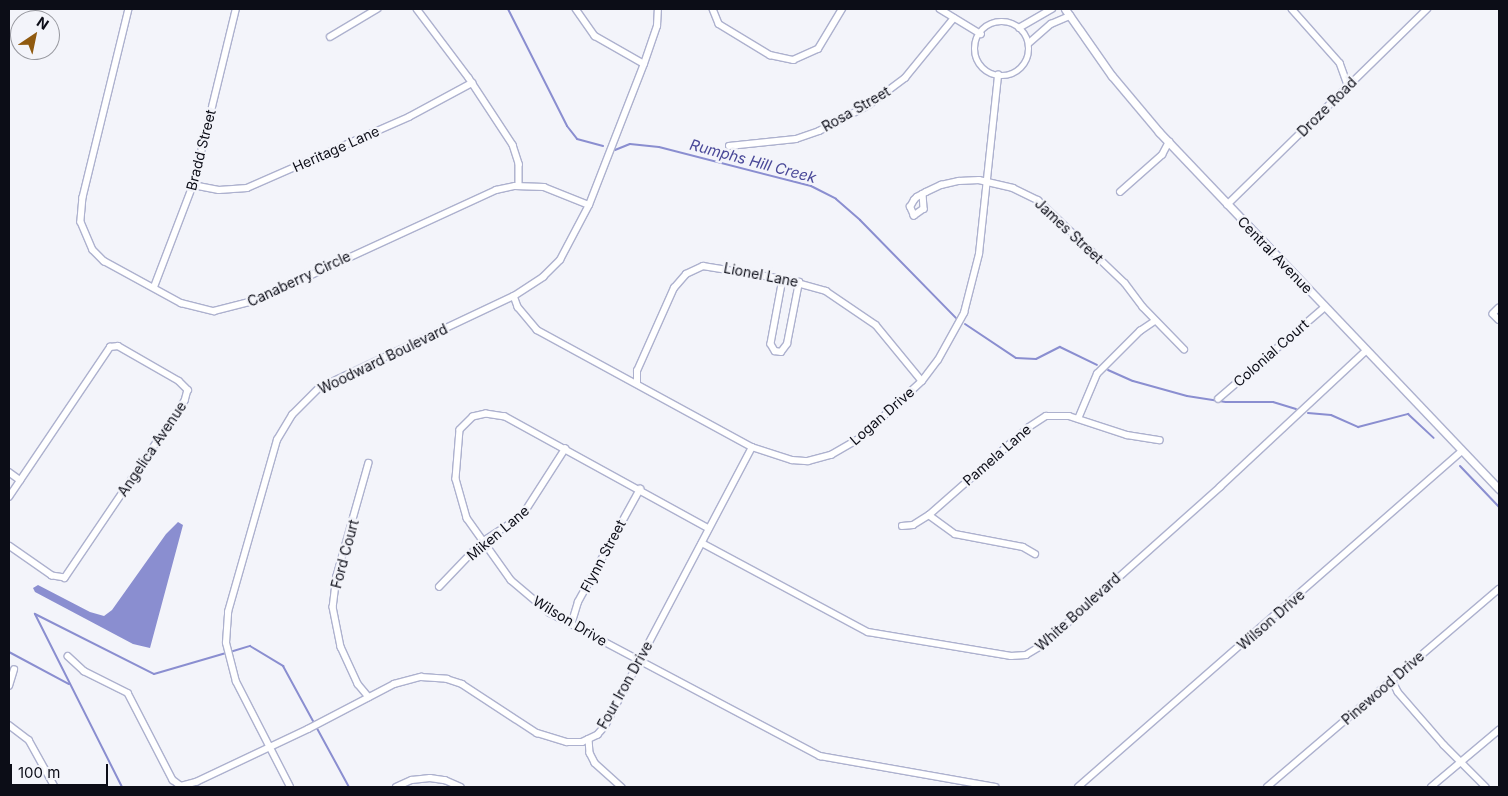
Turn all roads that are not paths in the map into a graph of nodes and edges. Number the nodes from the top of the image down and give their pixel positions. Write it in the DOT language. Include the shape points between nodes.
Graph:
graph roads {
  1 [pos="129,9"];
  2 [pos="236,9"];
  3 [pos="377,9"];
  4 [pos="417,9"];
  5 [pos="576,9"];
  6 [pos="658,9"];
  7 [pos="713,9"];
  8 [pos="842,9"];
  9 [pos="940,9"];
  10 [pos="1052,9"];
  11 [pos="1065,9"];
  12 [pos="1292,9"];
  13 [pos="1427,9"];
  14 [pos="1070,16"];
  15 [pos="954,18"];
  16 [pos="1018,28"];
  17 [pos="980,34"];
  18 [pos="330,37"];
  19 [pos="1028,43"];
  20 [pos="644,64"];
  21 [pos="998,75"];
  22 [pos="472,83"];
  23 [pos="1348,85"];
  24 [pos="1169,142"];
  25 [pos="729,146"];
  26 [pos="987,182"];
  27 [pos="193,185"];
  28 [pos="519,186"];
  29 [pos="1120,192"];
  30 [pos="923,194"];
  31 [pos="589,205"];
  32 [pos="1227,205"];
  33 [pos="783,279"];
  34 [pos="799,282"];
  35 [pos="154,287"];
  36 [pos="514,296"];
  37 [pos="1324,307"];
  38 [pos="1499,308"];
  39 [pos="1499,320"];
  40 [pos="1155,322"];
  41 [pos="1184,349"];
  42 [pos="1366,351"];
  43 [pos="922,381"];
  44 [pos="637,384"];
  45 [pos="1218,399"];
  46 [pos="1078,419"];
  47 [pos="1160,440"];
  48 [pos="752,447"];
  49 [pos="566,449"];
  50 [pos="1462,451"];
  51 [pos="369,463"];
  52 [pos="9,472"];
  53 [pos="20,480"];
  54 [pos="640,489"];
  55 [pos="1499,489"];
  56 [pos="9,497"];
  57 [pos="929,515"];
  58 [pos="902,526"];
  59 [pos="709,529"];
  60 [pos="482,542"];
  61 [pos="702,543"];
  62 [pos="9,546"];
  63 [pos="1036,554"];
  64 [pos="439,587"];
  65 [pos="1499,588"];
  66 [pos="571,625"];
  67 [pos="68,656"];
  68 [pos="639,661"];
  69 [pos="14,670"];
  70 [pos="1392,680"];
  71 [pos="9,686"];
  72 [pos="369,697"];
  73 [pos="9,726"];
  74 [pos="1499,730"];
  75 [pos="589,739"];
  76 [pos="268,746"];
  77 [pos="1460,762"];
  78 [pos="55,787"];
  79 [pos="290,787"];
  80 [pos="396,787"];
  81 [pos="461,787"];
  82 [pos="622,787"];
  83 [pos="995,787"];
  84 [pos="1078,787"];
  85 [pos="1267,787"];
  86 [pos="1432,787"];
  87 [pos="1486,787"];
  1 -- 35 [label="street, Canaberry Circle" via="83,197 81,222 89,243 104,261"];
  2 -- 27 [label="street, Bradd Street"];
  3 -- 18 [label="street"];
  4 -- 22 [label="street"];
  5 -- 20 [label="street" via="595,36"];
  6 -- 20 [label="street, Woodward Boulevard" via="657,26"];
  7 -- 8 [label="street" via="719,24 770,55 793,60 818,49"];
  9 -- 15 [label="street"];
  10 -- 16 [label="street"];
  11 -- 14 [label="street, Central Avenue"];
  12 -- 23 [label="street" via="1340,63"];
  13 -- 23 [label="street, Droze Road"];
  14 -- 19 [label="street" via="1051,24"];
  14 -- 24 [label="street, Central Avenue" via="1112,76"];
  15 -- 17 [label="street"];
  15 -- 25 [label="street, Rosa Street" via="905,78 862,109 819,131 796,138"];
  16 -- 17 [label="street" via="1008,23 995,23"];
  16 -- 19 [label="street"];
  17 -- 21 [label="street" via="976,47 978,61 988,72"];
  19 -- 21 [label="street" via="1028,57 1021,68 1009,75"];
  20 -- 31 [label="street, Woodward Boulevard"];
  21 -- 26 [label="street, Logan Drive"];
  22 -- 27 [label="street, Heritage Lane" via="409,117 246,188 219,190"];
  22 -- 28 [label="street" via="513,145"];
  23 -- 32 [label="street, Droze Road"];
  24 -- 29 [label="street" via="1162,155"];
  24 -- 32 [label="street, Central Avenue"];
  26 -- 30 [label="street, James Street" via="959,180"];
  26 -- 40 [label="street, James Street" via="1025,193 1049,208 1125,283"];
  26 -- 43 [label="street, Logan Drive" via="979,254 970,297 948,345"];
  27 -- 35 [label="street, Bradd Street"];
  28 -- 31 [label="street, Canaberry Circle" via="556,190"];
  28 -- 35 [label="street, Canaberry Circle" via="481,195 282,289 232,309 205,311 188,307"];
  31 -- 36 [label="street, Woodward Boulevard" via="560,260"];
  32 -- 37 [label="street, Central Avenue"];
  33 -- 34 [label="street, Lionel Lane"];
  33 -- 34 [label="street" via="771,344 775,351 781,352 787,344"];
  33 -- 44 [label="street, Lionel Lane" via="716,267 691,270 671,294 637,371"];
  34 -- 43 [label="street, Lionel Lane" via="826,291 856,309 882,331"];
  36 -- 44 [label="street, Logan Drive" via="524,315 538,330"];
  36 -- 76 [label="street, Woodward Boulevard" via="319,388 292,415 282,431 268,469 226,622 232,673"];
  37 -- 42 [label="street, Central Avenue"];
  37 -- 45 [label="street, Colonial Court"];
  38 -- 39 [label="street" via="1493,314"];
  40 -- 41 [label="street, James Street"];
  40 -- 46 [label="street" via="1140,331 1097,374"];
  42 -- 50 [label="street, Central Avenue"];
  42 -- 61 [label="street, White Boulevard" via="1220,487 1044,644 1026,655 1011,656 868,632"];
  43 -- 48 [label="street, Logan Drive" via="860,438 831,455 808,461 792,460"];
  44 -- 48 [label="street, Logan Drive"];
  46 -- 47 [label="street, Pamela Lane" via="1128,435"];
  46 -- 57 [label="street, Pamela Lane" via="1052,415 1034,422"];
  48 -- 59 [label="street, Four Iron Drive"];
  49 -- 54 [label="street, Wilson Drive"];
  49 -- 60 [label="street, Miken Lane" via="522,516"];
  49 -- 60 [label="street, Wilson Drive" via="498,415 486,414 468,420 458,436 456,479 464,511"];
  50 -- 55 [label="street, Central Avenue"];
  50 -- 84 [label="street, Wilson Drive"];
  51 -- 72 [label="street, Ford Court" via="337,576 333,607 341,647 358,684"];
  52 -- 53 [label="street"];
  53 -- 56 [label="street, Angelica Avenue"];
  53 -- 62 [label="street, Angelica Avenue" via="110,347 118,346 179,381 188,390 186,401 65,578 52,576"];
  54 -- 59 [label="street, Wilson Drive"];
  54 -- 66 [label="street, Flynn Street" via="578,602"];
  57 -- 58 [label="street, Pamela Lane" via="913,526"];
  57 -- 63 [label="street" via="955,534 1023,546"];
  59 -- 61 [label="street, Four Iron Drive"];
  60 -- 64 [label="street, Miken Lane"];
  60 -- 66 [label="street, Wilson Drive" via="523,592"];
  61 -- 68 [label="street, Four Iron Drive"];
  65 -- 70 [label="street, Pinewood Drive"];
  66 -- 68 [label="street, Wilson Drive"];
  67 -- 76 [label="street, Four Iron Drive" via="84,671 128,693 177,784 185,786 196,782"];
  68 -- 75 [label="street, Four Iron Drive" via="605,726"];
  68 -- 83 [label="street, Wilson Drive" via="820,756"];
  69 -- 71 [label="street"];
  70 -- 77 [label="street" via="1398,692"];
  70 -- 85 [label="street, Pinewood Drive"];
  72 -- 75 [label="street, Four Iron Drive" via="410,678 447,679 477,693 537,733 567,742"];
  72 -- 76 [label="street, Four Iron Drive"];
  73 -- 78 [label="street" via="29,740"];
  74 -- 77 [label="street"];
  75 -- 82 [label="street" via="595,763"];
  76 -- 79 [label="street, Woodward Boulevard"];
  77 -- 86 [label="street"];
  77 -- 87 [label="street"];
  80 -- 81 [label="street" via="412,780 430,778"];
}
